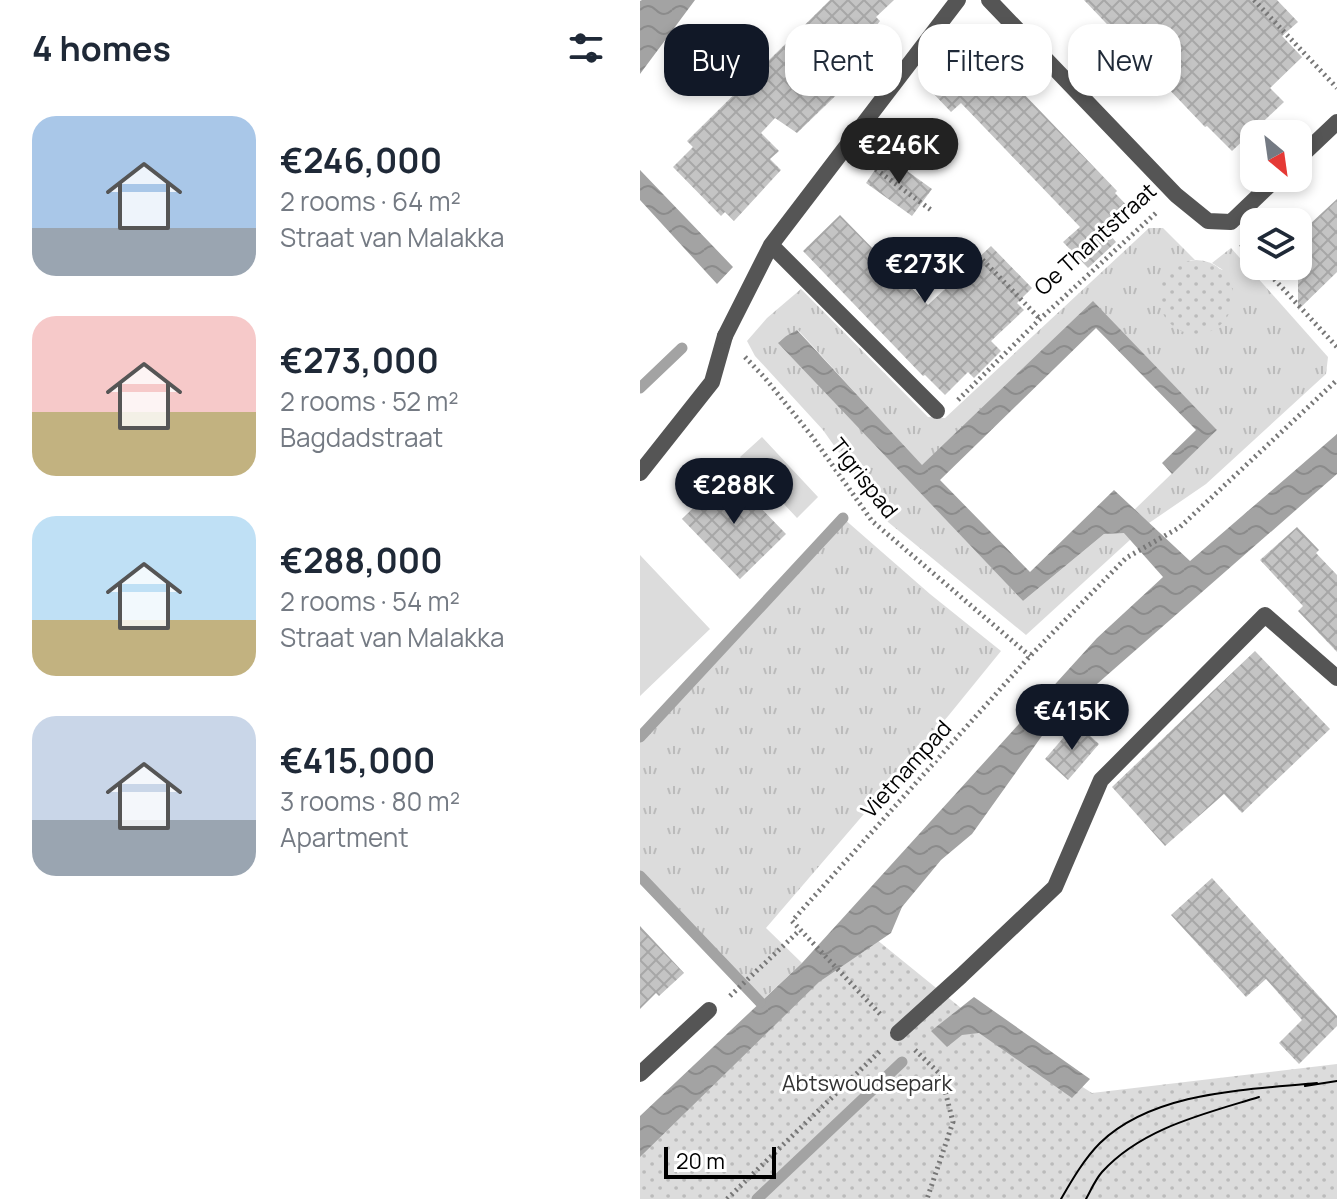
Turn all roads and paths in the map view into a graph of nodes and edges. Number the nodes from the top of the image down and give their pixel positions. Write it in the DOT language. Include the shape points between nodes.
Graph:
graph roads {
  1 [pos="958,0"];
  2 [pos="989,0"];
  3 [pos="1254,0"];
  4 [pos="1337,88"];
  5 [pos="1337,122"];
  6 [pos="1312,146"];
  7 [pos="846,147"];
  8 [pos="1262,192"];
  9 [pos="1176,195"];
  10 [pos="931,210"];
  11 [pos="771,245"];
  12 [pos="970,247"];
  13 [pos="1275,280"];
  14 [pos="1040,319"];
  15 [pos="725,336"];
  16 [pos="1337,347"];
  17 [pos="1337,380"];
  18 [pos="937,411"];
  19 [pos="640,473"];
  20 [pos="1030,656"];
  21 [pos="1337,678"];
  22 [pos="800,930"];
  23 [pos="734,993"];
  24 [pos="709,1010"];
  25 [pos="898,1033"];
  26 [pos="640,1074"];
  27 [pos="727,1199"];
  28 [pos="927,1199"];
  1 -- 7 [label="street"];
  2 -- 9 [label="street"];
  3 -- 4 [label="path"];
  5 -- 6 [label="street"];
  7 -- 10 [label="path"];
  7 -- 11 [label="street"];
  8 -- 9 [label="street" via="1231,222 1208,221"];
  9 -- 14 [label="path, Oe Thantstraat"];
  11 -- 15 [label="street"];
  11 -- 18 [label="street"];
  12 -- 14 [label="path"];
  13 -- 16 [label="path"];
  14 -- 18 [label="path, Oe Thantstraat" via="955,402"];
  15 -- 19 [label="street" via="712,382"];
  15 -- 20 [label="path, Tigrispad" via="811,435 872,521"];
  17 -- 20 [label="path, Vietnampad" via="1180,527 1126,558"];
  20 -- 22 [label="path, Vietnampad" via="792,921"];
  21 -- 25 [label="street" via="1265,615 1101,780 1055,887"];
  22 -- 23 [label="path"];
  22 -- 25 [label="path"];
  24 -- 26 [label="street"];
  25 -- 27 [label="path"];
  25 -- 28 [label="path" via="941,1075 953,1122"];
}
